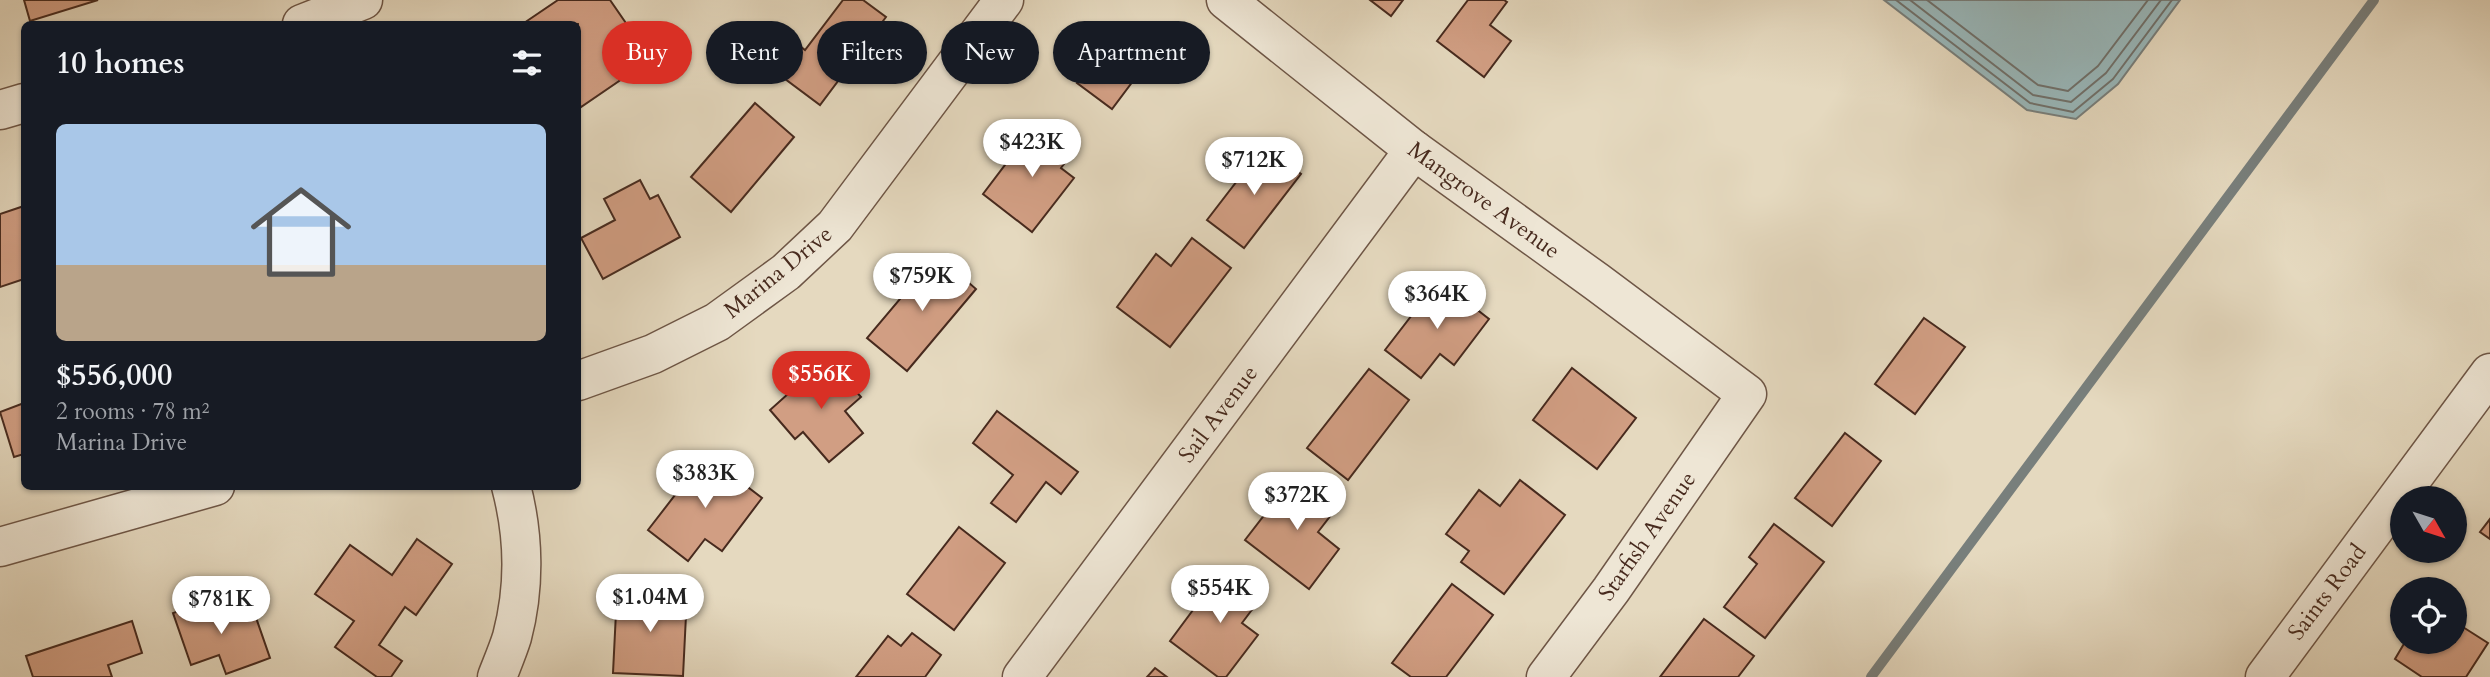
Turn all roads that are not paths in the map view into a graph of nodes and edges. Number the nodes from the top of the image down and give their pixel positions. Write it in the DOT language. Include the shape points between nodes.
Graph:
graph roads {
  1 [pos="363,0"];
  2 [pos="1004,0"];
  3 [pos="1226,0"];
  4 [pos="310,21"];
  5 [pos="21,104"];
  6 [pos="0,110"];
  7 [pos="1414,150"];
  8 [pos="2490,373"];
  9 [pos="581,380"];
  10 [pos="1747,394"];
  11 [pos="201,490"];
  12 [pos="512,490"];
  13 [pos="0,547"];
  14 [pos="496,677"];
  15 [pos="1022,677"];
  16 [pos="1546,677"];
  17 [pos="2265,677"];
  1 -- 4 [label="street"];
  2 -- 9 [label="street, Marina Drive" via="835,226 786,272 718,321 653,354"];
  3 -- 7 [label="street, Mangrove Avenue"];
  5 -- 6 [label="street"];
  7 -- 10 [label="street, Mangrove Avenue"];
  7 -- 15 [label="street, Sail Avenue"];
  8 -- 17 [label="street, Saints Road"];
  10 -- 16 [label="street, Starfish Avenue"];
  11 -- 13 [label="street"];
  12 -- 14 [label="street" via="518,512 522,583 512,638"];
}
